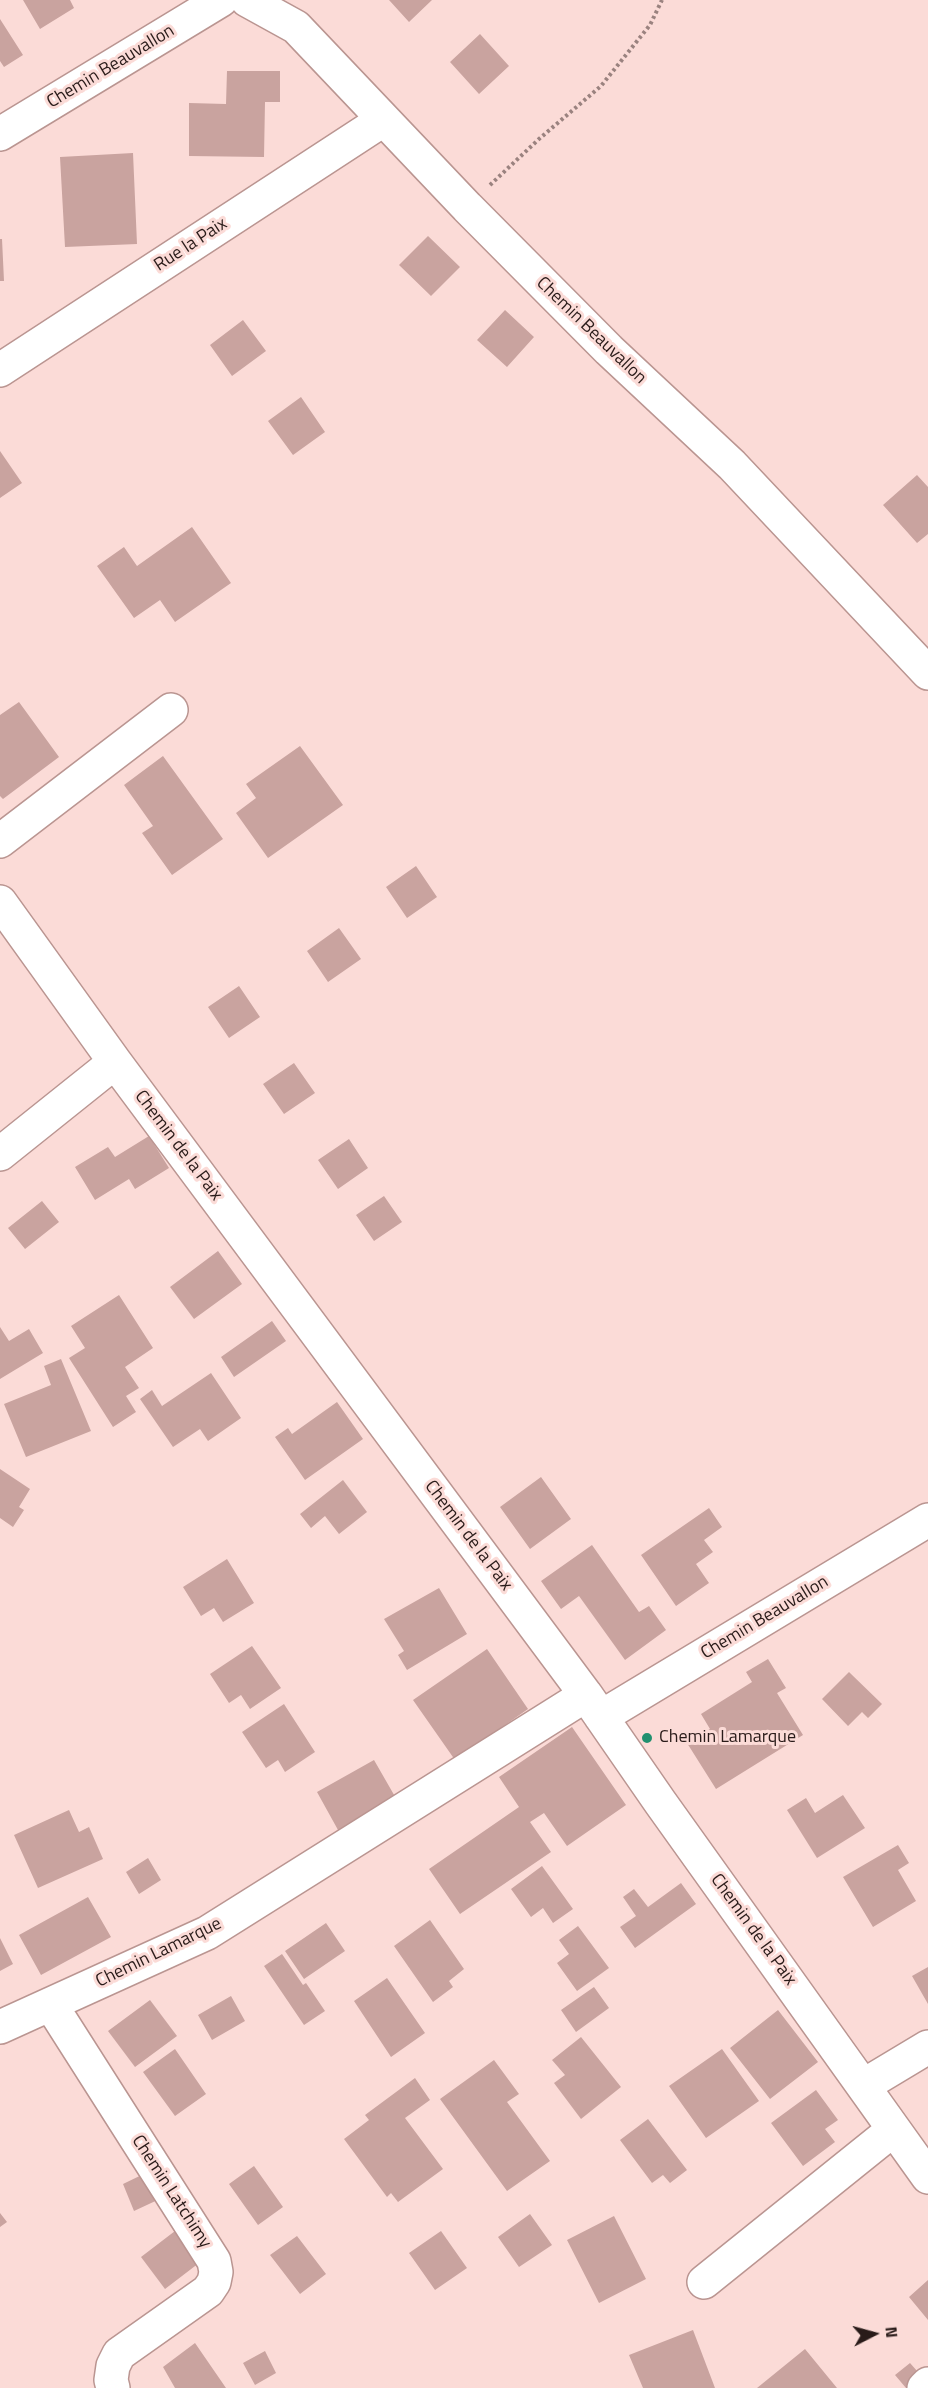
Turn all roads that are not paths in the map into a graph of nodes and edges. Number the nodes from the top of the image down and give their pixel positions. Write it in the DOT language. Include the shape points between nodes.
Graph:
graph roads {
  1 [pos="221,0"];
  2 [pos="247,0"];
  3 [pos="383,120"];
  4 [pos="0,134"];
  5 [pos="0,370"];
  6 [pos="928,673"];
  7 [pos="171,710"];
  8 [pos="0,841"];
  9 [pos="0,902"];
  10 [pos="115,1062"];
  11 [pos="0,1154"];
  12 [pos="928,1520"];
  13 [pos="594,1706"];
  14 [pos="51,2005"];
  15 [pos="0,2027"];
  16 [pos="928,2047"];
  17 [pos="863,2086"];
  18 [pos="893,2130"];
  19 [pos="928,2176"];
  20 [pos="704,2282"];
  21 [pos="928,2384"];
  22 [pos="113,2388"];
  23 [pos="924,2388"];
  1 -- 4 [label="street, Chemin Beauvallon"];
  2 -- 3 [label="street, Chemin Beauvallon" via="296,27"];
  3 -- 5 [label="street, Rue la Paix"];
  3 -- 6 [label="street, Chemin Beauvallon" via="609,350 732,465"];
  7 -- 8 [label="street"];
  9 -- 10 [label="street, Chemin de la Paix"];
  10 -- 11 [label="street"];
  10 -- 13 [label="street, Chemin de la Paix"];
  12 -- 13 [label="street, Chemin Beauvallon"];
  13 -- 14 [label="street, Chemin Lamarque" via="207,1933"];
  13 -- 17 [label="street, Chemin de la Paix"];
  14 -- 15 [label="street, Chemin Lamarque"];
  14 -- 22 [label="street, Chemin Latchimy" via="208,2249 216,2272 208,2291 119,2354 113,2366"];
  16 -- 17 [label="street"];
  17 -- 18 [label="street, Chemin de la Paix"];
  18 -- 19 [label="street, Chemin de la Paix"];
  18 -- 20 [label="street"];
  21 -- 23 [label="street"];
}
